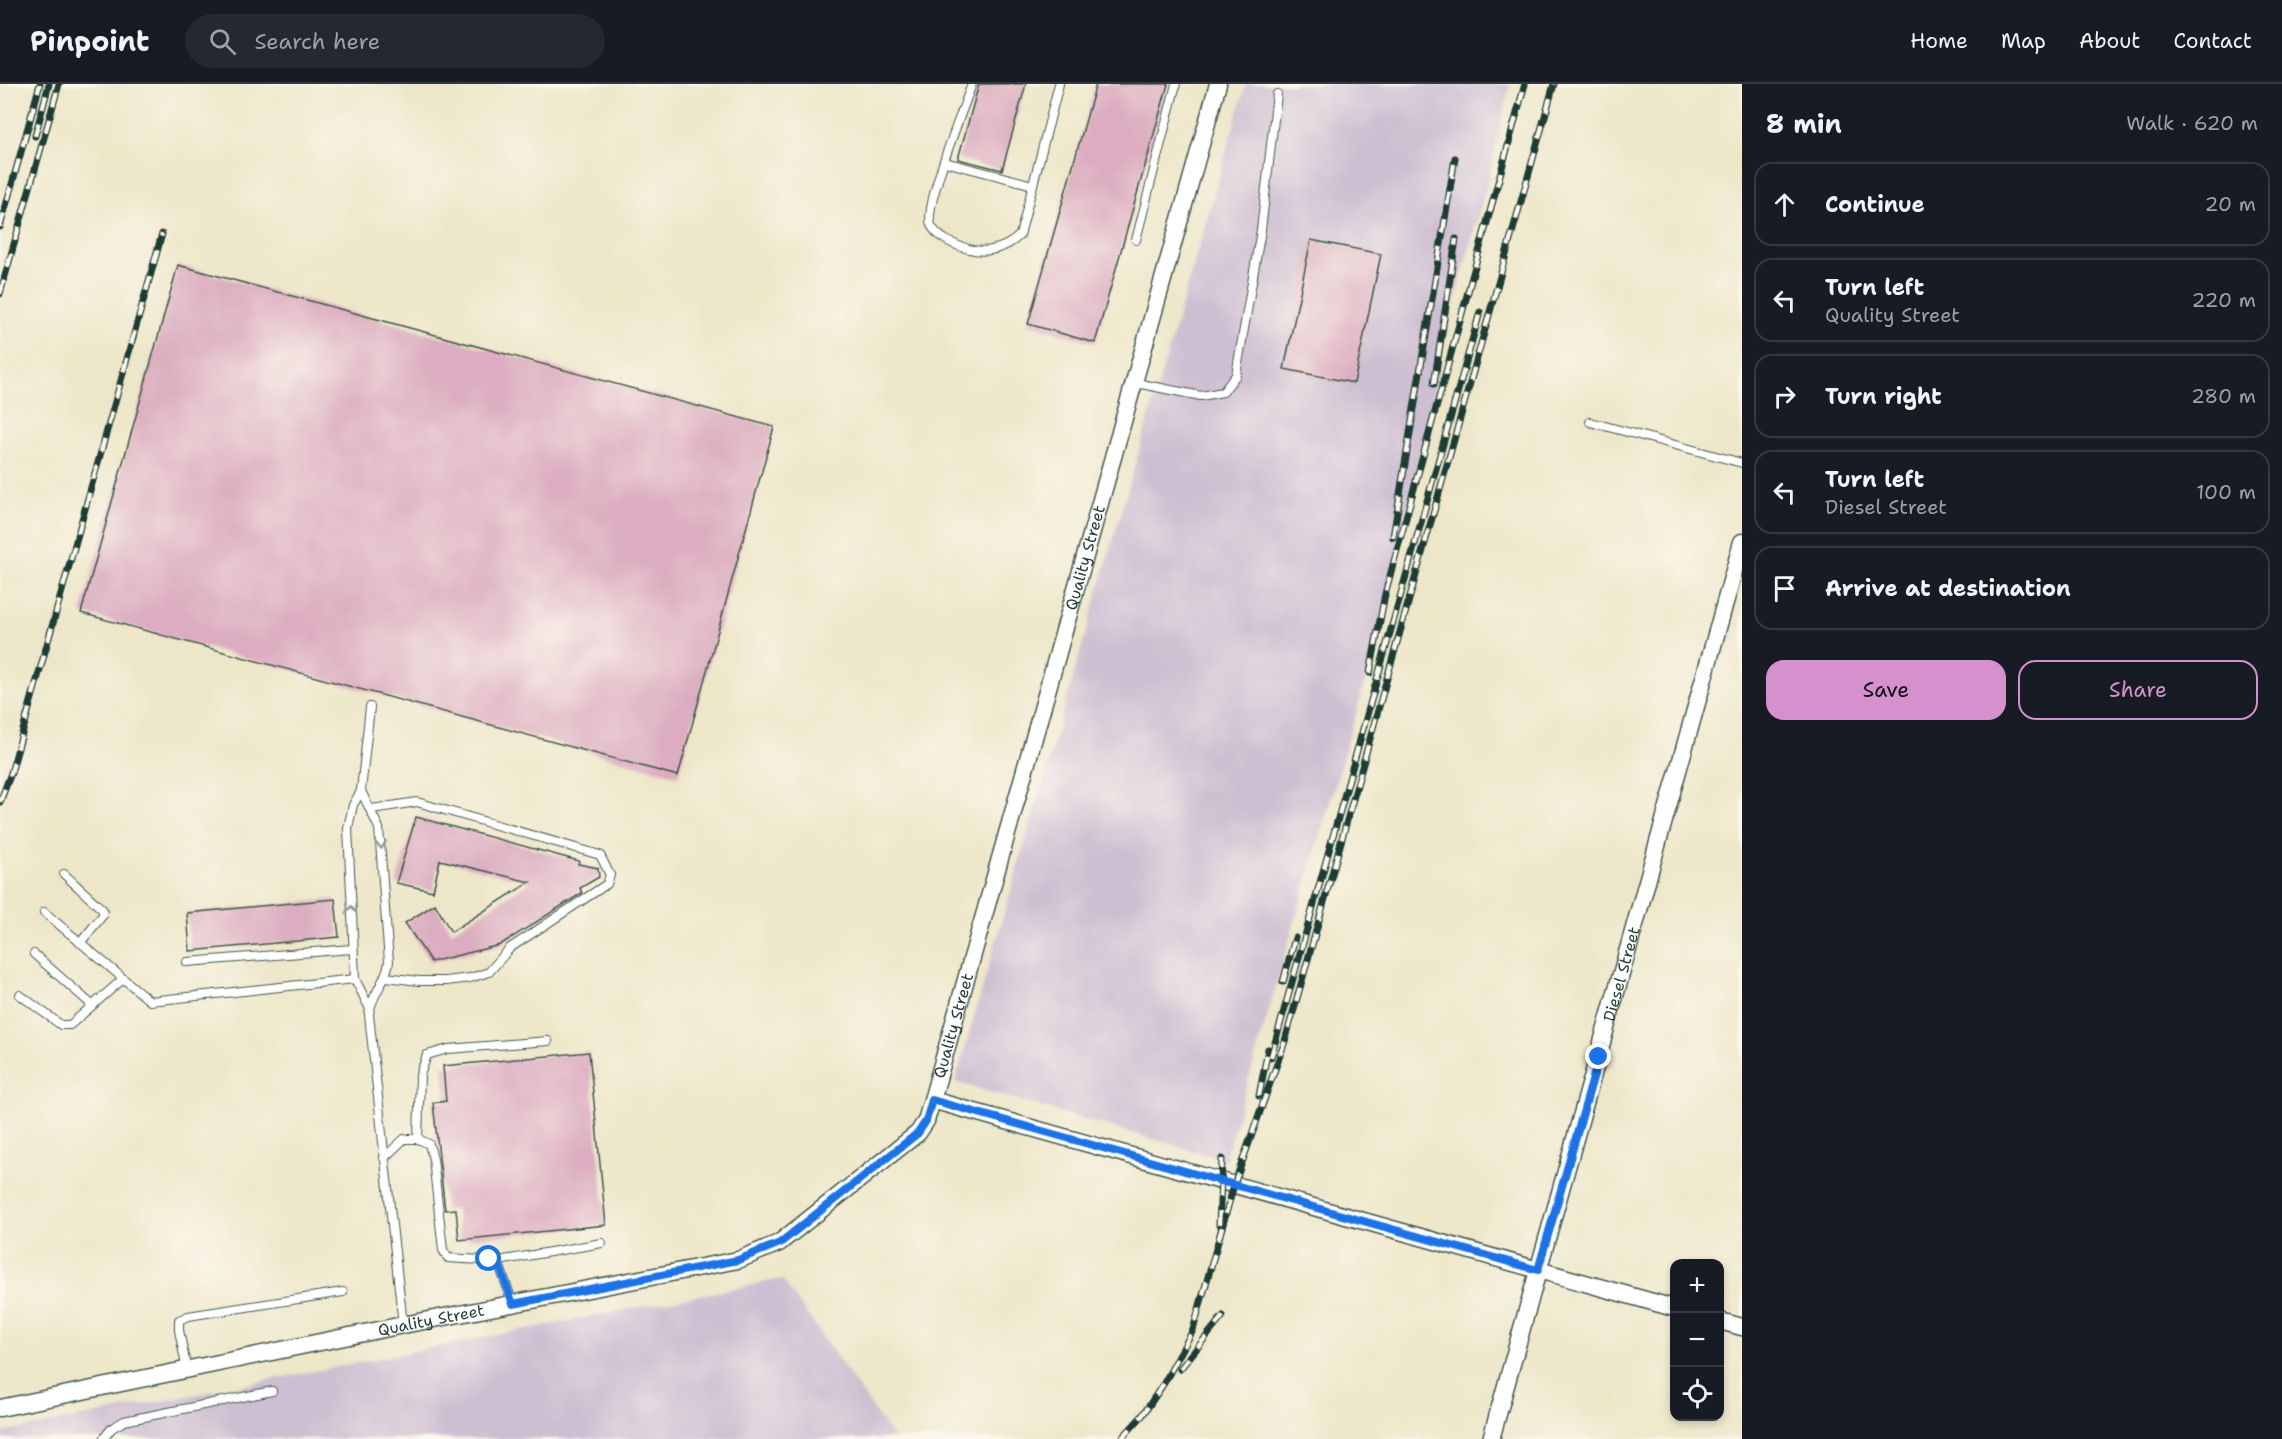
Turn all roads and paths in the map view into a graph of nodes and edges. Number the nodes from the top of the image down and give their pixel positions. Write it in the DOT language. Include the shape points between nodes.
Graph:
graph roads {
  1 [pos="972,84"];
  2 [pos="1059,84"];
  3 [pos="1176,84"];
  4 [pos="1218,84"];
  5 [pos="1277,94"];
  6 [pos="945,162"];
  7 [pos="1034,185"];
  8 [pos="1136,240"];
  9 [pos="1136,383"];
  10 [pos="1590,422"];
  11 [pos="1742,463"];
  12 [pos="1742,542"];
  13 [pos="370,707"];
  14 [pos="361,791"];
  15 [pos="372,810"];
  16 [pos="64,874"];
  17 [pos="44,912"];
  18 [pos="80,943"];
  19 [pos="352,949"];
  20 [pos="34,954"];
  21 [pos="187,962"];
  22 [pos="386,977"];
  23 [pos="123,979"];
  24 [pos="355,979"];
  25 [pos="20,995"];
  26 [pos="92,1005"];
  27 [pos="369,1007"];
  28 [pos="548,1041"];
  29 [pos="932,1100"];
  30 [pos="418,1138"];
  31 [pos="384,1158"];
  32 [pos="602,1243"];
  33 [pos="498,1261"];
  34 [pos="1538,1270"];
  35 [pos="343,1292"];
  36 [pos="513,1304"];
  37 [pos="1670,1307"];
  38 [pos="1724,1322"];
  39 [pos="403,1325"];
  40 [pos="1742,1327"];
  41 [pos="187,1371"];
  42 [pos="272,1391"];
  43 [pos="0,1408"];
  44 [pos="104,1439"];
  45 [pos="1491,1439"];
  1 -- 6 [label="lane"];
  2 -- 7 [label="lane"];
  3 -- 8 [label="lane"];
  4 -- 9 [label="street, Quality Street"];
  5 -- 9 [label="lane" via="1262,230 1236,375 1223,392 1201,396"];
  6 -- 7 [label="lane"];
  6 -- 7 [label="lane" via="930,206 931,225 948,241 970,249 995,249 1020,235"];
  9 -- 29 [label="street, Quality Street"];
  10 -- 11 [label="lane"];
  12 -- 34 [label="street, Diesel Street"];
  13 -- 14 [label="lane"];
  14 -- 15 [label="lane"];
  19 -- 14 [label="lane, one-way" via="348,828"];
  15 -- 22 [label="lane, one-way" via="382,855 389,962"];
  15 -- 22 [label="lane" via="417,802 600,855 609,875 607,884 510,948 489,972 446,981"];
  16 -- 18 [label="lane" via="103,910 104,915"];
  17 -- 18 [label="lane"];
  18 -- 23 [label="lane"];
  19 -- 21 [label="lane"];
  19 -- 24 [label="lane"];
  20 -- 26 [label="lane"];
  22 -- 27 [label="lane"];
  23 -- 24 [label="lane" via="150,1001"];
  23 -- 26 [label="lane"];
  24 -- 27 [label="lane"];
  25 -- 26 [label="lane" via="61,1025 70,1025"];
  27 -- 31 [label="lane"];
  28 -- 30 [label="lane" via="448,1049 427,1055 420,1075"];
  29 -- 34 [label="street"];
  29 -- 36 [label="street, Quality Street" via="926,1121 911,1139 780,1243 738,1260"];
  30 -- 31 [label="lane" via="404,1139"];
  30 -- 33 [label="lane" via="429,1144 434,1159 443,1250 448,1258"];
  31 -- 39 [label="lane"];
  32 -- 33 [label="lane"];
  33 -- 36 [label="lane"];
  34 -- 37 [label="street"];
  34 -- 45 [label="street, Diesel Street"];
  35 -- 41 [label="lane" via="179,1320"];
  36 -- 39 [label="street, Quality Street"];
  38 -- 40 [label="street"];
  39 -- 41 [label="street, Quality Street"];
  41 -- 43 [label="street, Quality Street"];
  42 -- 44 [label="lane" via="124,1421"];
}
